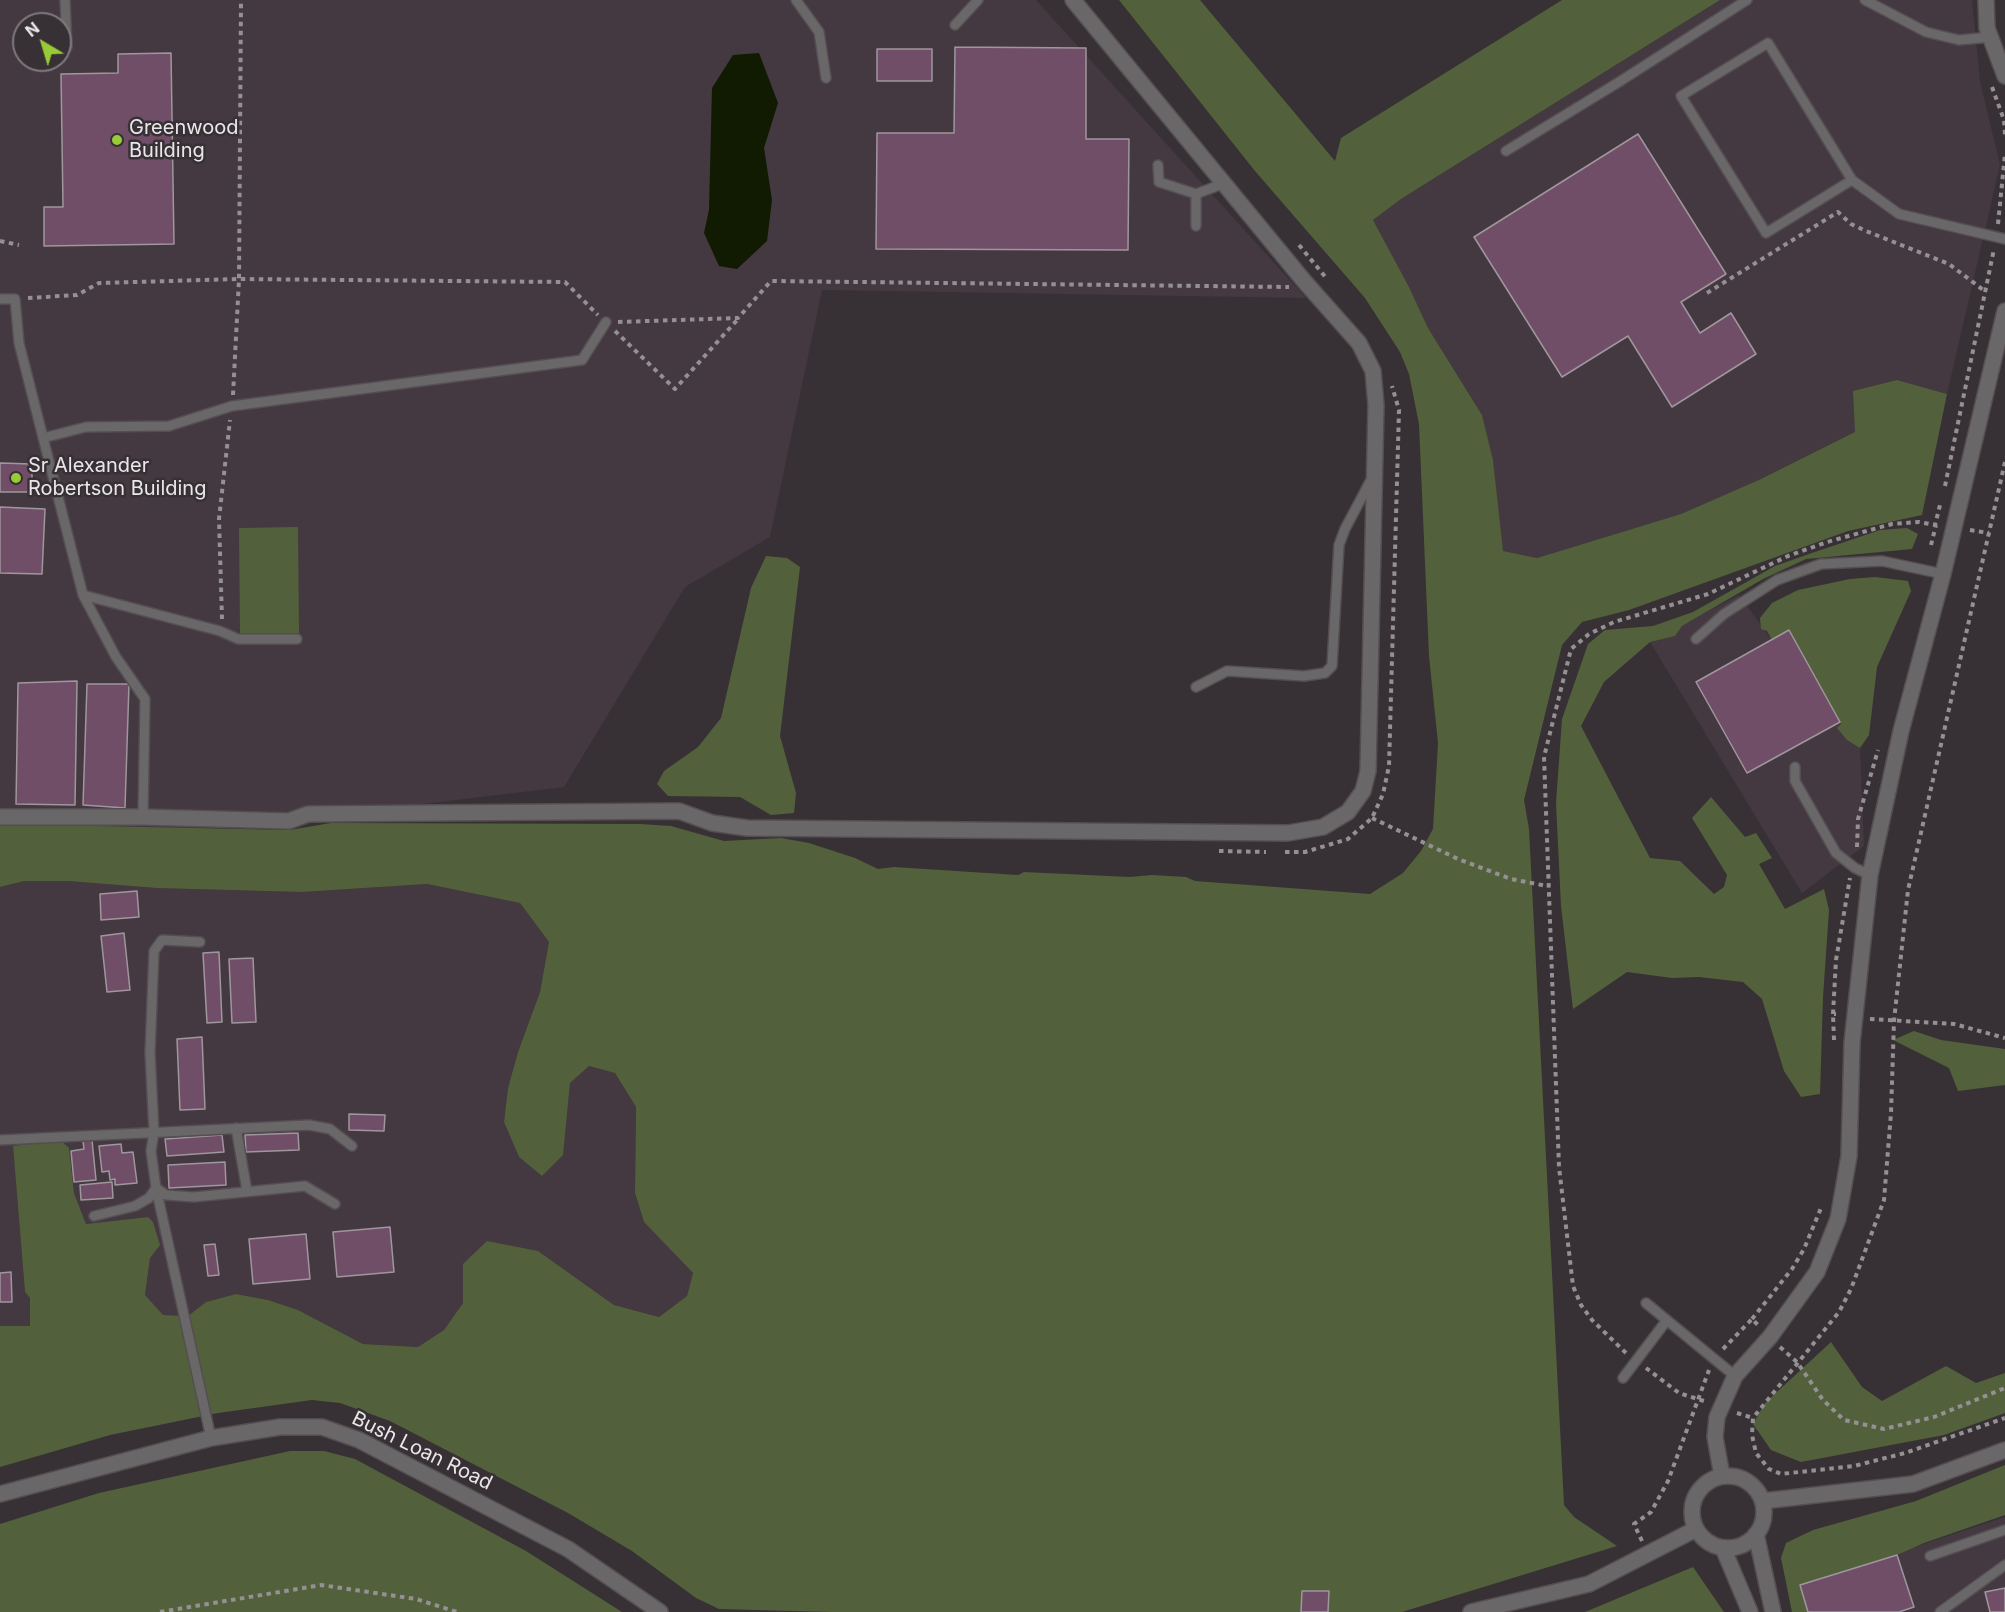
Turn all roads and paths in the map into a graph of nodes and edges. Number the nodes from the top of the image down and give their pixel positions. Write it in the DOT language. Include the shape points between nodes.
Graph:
graph roads {
  1 [pos="241,0"];
  2 [pos="796,0"];
  3 [pos="978,0"];
  4 [pos="1073,0"];
  5 [pos="1747,0"];
  6 [pos="1865,0"];
  7 [pos="1986,0"];
  8 [pos="955,25"];
  9 [pos="1990,37"];
  10 [pos="2005,76"];
  11 [pos="826,78"];
  12 [pos="1506,151"];
  13 [pos="2005,154"];
  14 [pos="1158,165"];
  15 [pos="1852,180"];
  16 [pos="1225,183"];
  17 [pos="1196,194"];
  18 [pos="1196,225"];
  19 [pos="2001,239"];
  20 [pos="0,241"];
  21 [pos="1296,242"];
  22 [pos="19,245"];
  23 [pos="1319,269"];
  24 [pos="239,279"];
  25 [pos="1304,281"];
  26 [pos="1333,286"];
  27 [pos="1986,292"];
  28 [pos="1707,293"];
  29 [pos="0,299"];
  30 [pos="15,299"];
  31 [pos="2005,311"];
  32 [pos="738,318"];
  33 [pos="606,322"];
  34 [pos="1391,381"];
  35 [pos="232,406"];
  36 [pos="43,438"];
  37 [pos="2005,462"];
  38 [pos="1375,471"];
  39 [pos="2003,476"];
  40 [pos="1944,489"];
  41 [pos="1942,498"];
  42 [pos="1935,525"];
  43 [pos="1943,574"];
  44 [pos="83,595"];
  45 [pos="220,631"];
  46 [pos="297,639"];
  47 [pos="1696,639"];
  48 [pos="1196,687"];
  49 [pos="1795,767"];
  50 [pos="0,817"];
  51 [pos="143,817"];
  52 [pos="1372,818"];
  53 [pos="1546,822"];
  54 [pos="1217,851"];
  55 [pos="1272,852"];
  56 [pos="1283,852"];
  57 [pos="1852,866"];
  58 [pos="1870,875"];
  59 [pos="1547,886"];
  60 [pos="200,942"];
  61 [pos="1833,1014"];
  62 [pos="1855,1018"];
  63 [pos="1894,1021"];
  64 [pos="2005,1038"];
  65 [pos="1835,1048"];
  66 [pos="236,1128"];
  67 [pos="154,1132"];
  68 [pos="0,1140"];
  69 [pos="352,1146"];
  70 [pos="156,1188"];
  71 [pos="247,1191"];
  72 [pos="1826,1196"];
  73 [pos="335,1204"];
  74 [pos="94,1216"];
  75 [pos="1646,1303"];
  76 [pos="1667,1320"];
  77 [pos="1752,1320"];
  78 [pos="1770,1337"];
  79 [pos="1715,1360"];
  80 [pos="1636,1361"];
  81 [pos="1797,1362"];
  82 [pos="1735,1376"];
  83 [pos="1623,1378"];
  84 [pos="2005,1388"];
  85 [pos="1697,1398"];
  86 [pos="2005,1418"];
  87 [pos="211,1438"];
  88 [pos="2005,1450"];
  89 [pos="1722,1476"];
  90 [pos="0,1494"];
  91 [pos="1763,1501"];
  92 [pos="1696,1529"];
  93 [pos="2005,1530"];
  94 [pos="1756,1534"];
  95 [pos="1724,1548"];
  96 [pos="1649,1556"];
  97 [pos="1930,1556"];
  98 [pos="2005,1565"];
  99 [pos="160,1612"];
  100 [pos="457,1612"];
  101 [pos="660,1612"];
  102 [pos="1471,1612"];
  103 [pos="1750,1612"];
  104 [pos="1773,1612"];
  105 [pos="1940,1612"];
  1 -- 24 [label="path"];
  2 -- 11 [label="lane" via="819,32"];
  3 -- 8 [label="lane"];
  4 -- 16 [label="street"];
  5 -- 12 [label="lane"];
  6 -- 9 [label="lane" via="1926,32 1959,40"];
  7 -- 9 [label="street"];
  9 -- 10 [label="street"];
  13 -- 19 [label="path"];
  14 -- 17 [label="lane" via="1159,182"];
  15 -- 15 [label="lane" via="1766,233 1681,96 1767,43"];
  15 -- 19 [label="lane" via="1899,213"];
  16 -- 17 [label="lane"];
  16 -- 25 [label="street"];
  17 -- 18 [label="lane"];
  19 -- 27 [label="path"];
  20 -- 22 [label="path"];
  21 -- 23 [label="path"];
  23 -- 25 [label="path"];
  23 -- 26 [label="path"];
  24 -- 30 [label="path" via="99,283 77,295"];
  24 -- 33 [label="path" via="565,282"];
  24 -- 35 [label="path"];
  25 -- 32 [label="path" via="1295,287 771,281"];
  25 -- 38 [label="street" via="1359,343 1373,371"];
  27 -- 28 [label="path" via="1950,264 1866,231 1838,212"];
  27 -- 40 [label="path"];
  29 -- 30 [label="lane"];
  30 -- 36 [label="lane" via="19,343"];
  31 -- 43 [label="street"];
  32 -- 33 [label="path"];
  32 -- 33 [label="path" via="675,389"];
  33 -- 35 [label="lane" via="582,360"];
  34 -- 52 [label="path" via="1399,410 1389,766"];
  35 -- 36 [label="lane" via="170,426 86,427"];
  35 -- 45 [label="path" via="219,519"];
  36 -- 44 [label="lane"];
  37 -- 39 [label="path"];
  38 -- 48 [label="lane" via="1339,545 1332,666 1325,673 1304,676 1227,671"];
  38 -- 51 [label="street" via="1368,771 1363,791 1348,812 1323,827 1288,833 747,828 712,823 680,811 308,814 289,821"];
  39 -- 63 [label="path" via="1908,890"];
  41 -- 42 [label="path"];
  43 -- 47 [label="lane" via="1882,561 1821,564 1777,580 1724,614"];
  43 -- 58 [label="street" via="1901,732"];
  44 -- 45 [label="lane"];
  44 -- 51 [label="lane" via="116,657 145,699"];
  45 -- 46 [label="lane" via="238,639"];
  49 -- 57 [label="lane" via="1795,781 1817,822 1836,853"];
  50 -- 51 [label="street"];
  52 -- 56 [label="path" via="1348,838 1305,852"];
  52 -- 59 [label="path" via="1458,859 1512,879"];
  53 -- 59 [label="path"];
  54 -- 55 [label="path"];
  57 -- 58 [label="lane"];
  57 -- 61 [label="path" via="1839,935"];
  58 -- 62 [label="street"];
  59 -- 80 [label="path" via="1559,1167 1573,1286 1581,1305 1600,1330"];
  60 -- 67 [label="lane" via="162,940 154,951 150,1053"];
  61 -- 62 [label="path"];
  61 -- 65 [label="path"];
  62 -- 63 [label="path"];
  62 -- 78 [label="street" via="1849,1156 1838,1220 1817,1272"];
  63 -- 64 [label="path" via="1954,1024"];
  63 -- 81 [label="path" via="1884,1200 1839,1312"];
  66 -- 67 [label="lane"];
  66 -- 69 [label="lane" via="309,1125 330,1129"];
  66 -- 71 [label="lane"];
  67 -- 68 [label="lane"];
  67 -- 70 [label="lane" via="151,1151"];
  70 -- 71 [label="lane" via="177,1197 225,1196"];
  70 -- 74 [label="lane" via="149,1198 135,1206"];
  70 -- 87 [label="lane"];
  71 -- 73 [label="lane" via="305,1186"];
  72 -- 77 [label="path" via="1804,1249"];
  75 -- 76 [label="lane"];
  76 -- 79 [label="lane"];
  76 -- 80 [label="lane"];
  77 -- 78 [label="path"];
  77 -- 79 [label="path"];
  78 -- 81 [label="path"];
  78 -- 82 [label="street"];
  79 -- 82 [label="lane"];
  79 -- 85 [label="path"];
  80 -- 83 [label="lane"];
  80 -- 85 [label="path" via="1679,1393"];
  81 -- 84 [label="path" via="1822,1400 1844,1420 1884,1428 1934,1417"];
  81 -- 86 [label="path" via="1753,1418 1756,1454 1769,1469 1781,1474 1854,1466 1905,1453"];
  82 -- 89 [label="street" via="1717,1417 1715,1437"];
  85 -- 96 [label="path" via="1684,1440 1655,1506 1634,1524"];
  87 -- 90 [label="street, Bush Loan Road"];
  87 -- 101 [label="street, Bush Loan Road" via="280,1427 322,1427 359,1440 568,1549"];
  88 -- 91 [label="street" via="1913,1484"];
  89 -- 91 [label="street" via="1747,1481"];
  89 -- 92 [label="street" via="1709,1480 1693,1502"];
  91 -- 94 [label="street" via="1762,1524"];
  92 -- 95 [label="street" via="1713,1545"];
  92 -- 96 [label="street"];
  93 -- 97 [label="lane"];
  94 -- 95 [label="street" via="1742,1545"];
  94 -- 104 [label="street"];
  95 -- 103 [label="street"];
  96 -- 102 [label="street" via="1589,1584"];
  98 -- 105 [label="lane"];
  99 -- 100 [label="path" via="321,1585 416,1599"];
}
